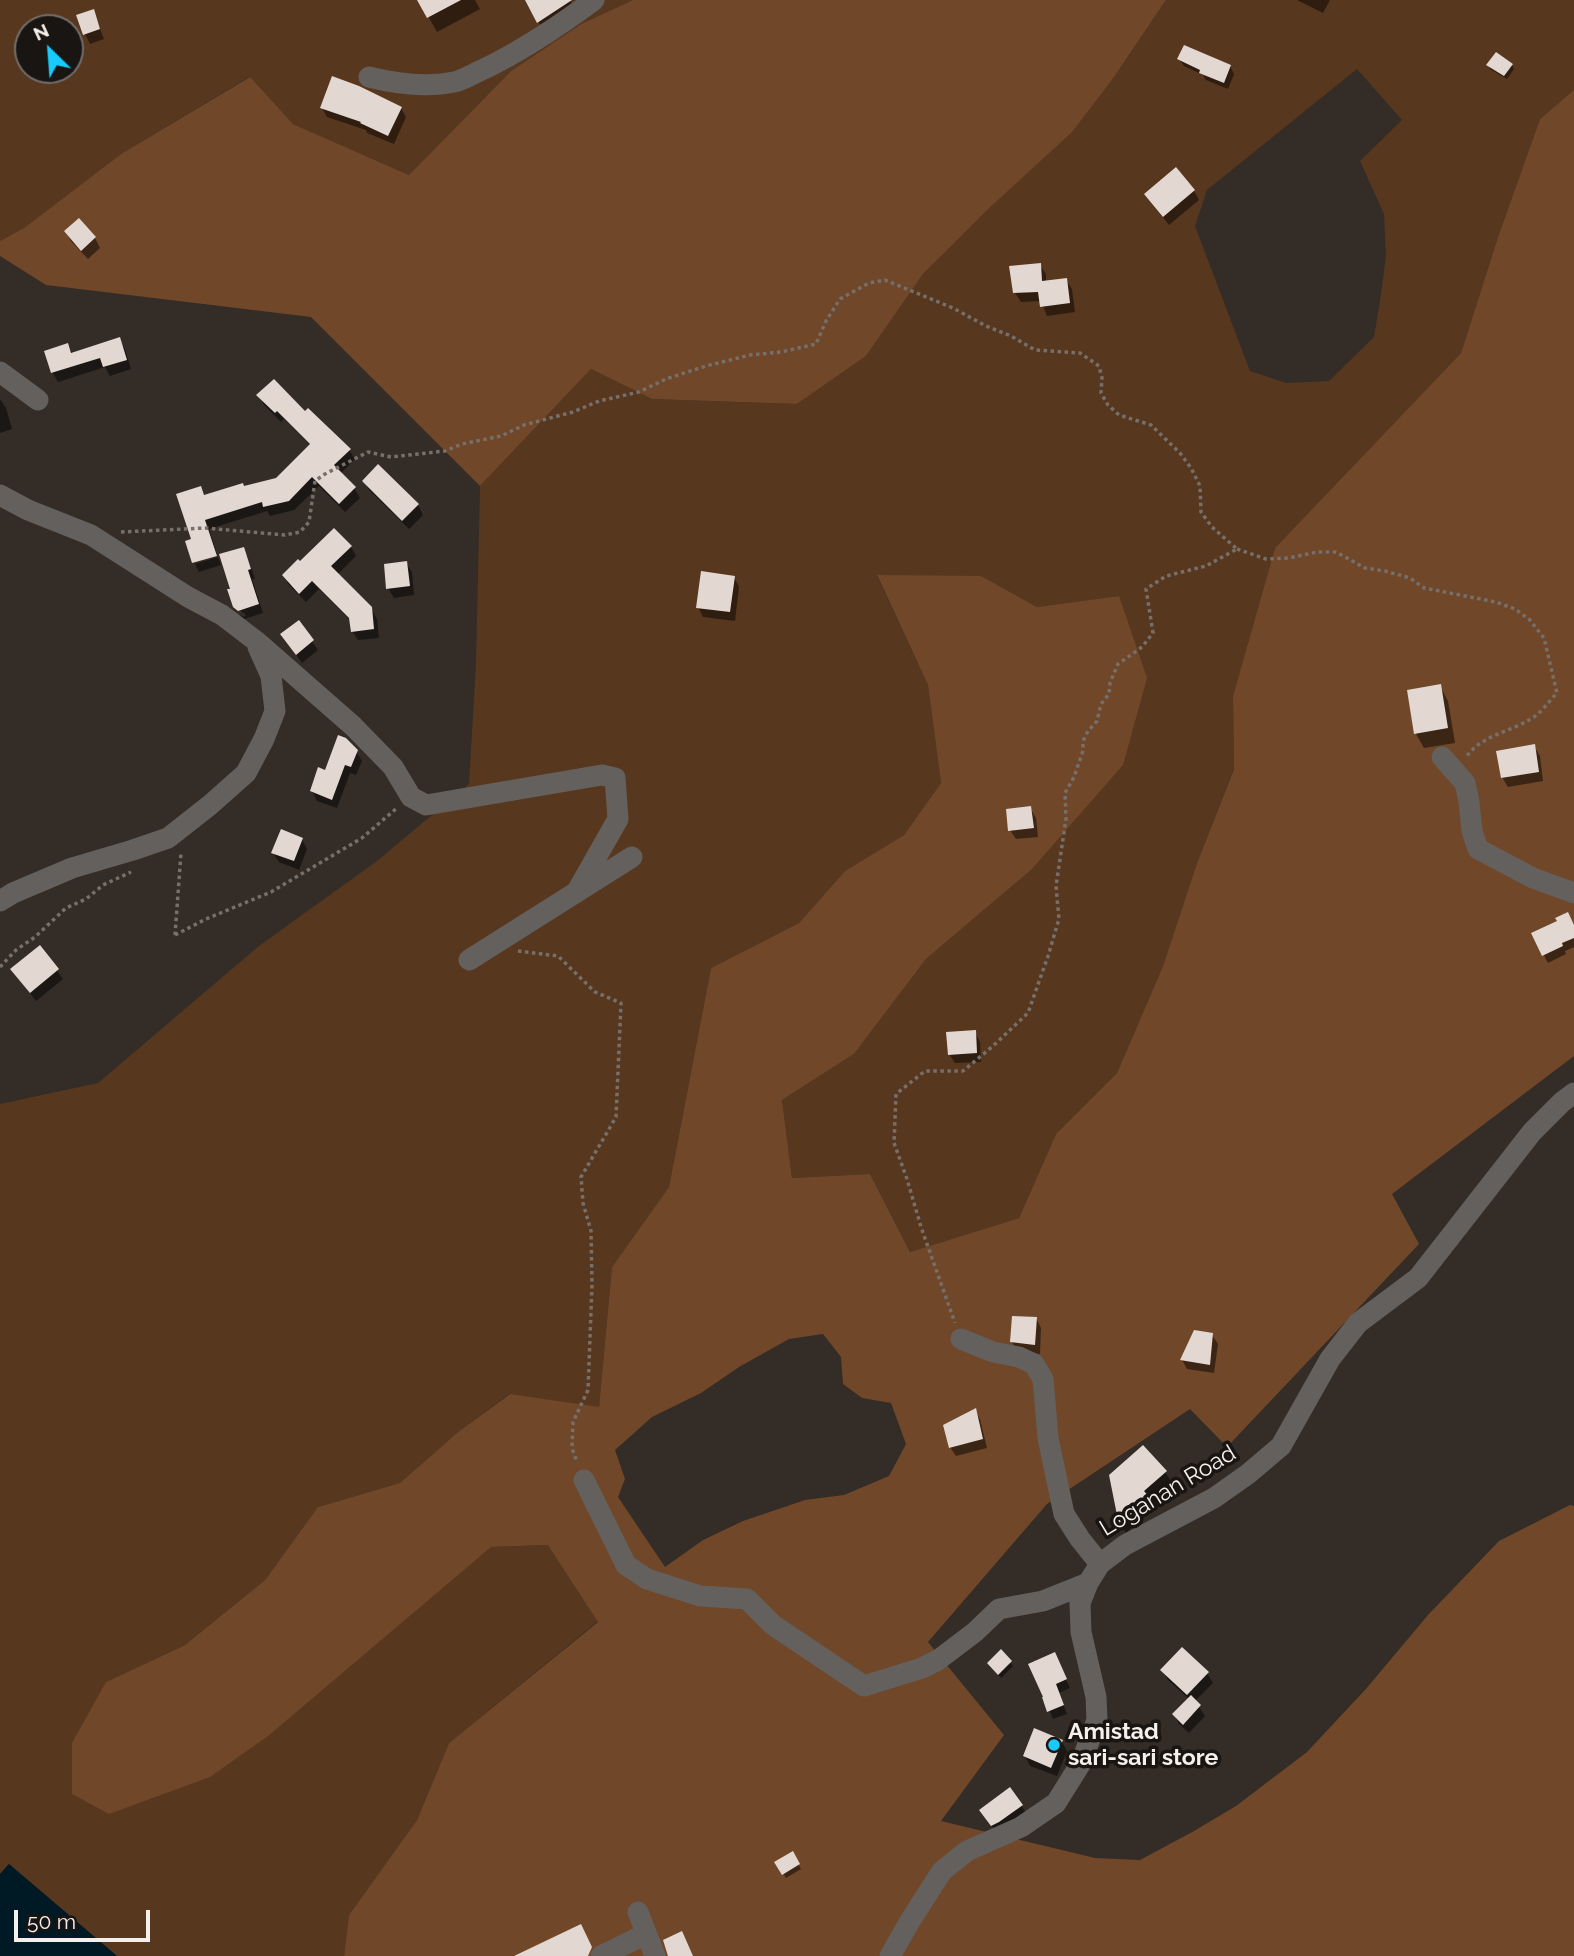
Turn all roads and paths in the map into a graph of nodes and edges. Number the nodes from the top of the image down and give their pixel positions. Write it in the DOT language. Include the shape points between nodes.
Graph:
graph roads {
  1 [pos="594,0"];
  2 [pos="369,76"];
  3 [pos="0,372"];
  4 [pos="38,400"];
  5 [pos="0,495"];
  6 [pos="91,535"];
  7 [pos="1237,549"];
  8 [pos="256,641"];
  9 [pos="1449,765"];
  10 [pos="411,797"];
  11 [pos="183,826"];
  12 [pos="632,857"];
  13 [pos="134,871"];
  14 [pos="576,893"];
  15 [pos="1574,893"];
  16 [pos="0,901"];
  17 [pos="490,947"];
  18 [pos="469,960"];
  19 [pos="0,967"];
  20 [pos="1574,1093"];
  21 [pos="961,1339"];
  22 [pos="583,1480"];
  23 [pos="1100,1564"];
  24 [pos="1088,1583"];
  25 [pos="638,1912"];
  26 [pos="646,1934"];
  27 [pos="601,1956"];
  28 [pos="655,1956"];
  29 [pos="890,1956"];
  1 -- 2 [label="street" via="551,32 457,82 394,84"];
  3 -- 4 [label="street"];
  5 -- 6 [label="street"];
  6 -- 7 [label="path" via="205,528 285,535 300,532 309,522 315,481 368,452 391,457 445,451 639,392 706,366 816,344 840,299 885,280 1035,350 1080,353 1099,366 1101,393 1108,405 1119,415 1151,425 1180,453 1200,486 1201,512"];
  6 -- 8 [label="street" via="222,614"];
  7 -- 9 [label="path" via="1266,559 1336,552 1365,568 1410,578 1424,588 1515,608 1529,619 1544,638 1557,693 1530,720 1486,740"];
  7 -- 21 [label="path" via="1206,566 1166,576 1146,589 1153,633 1118,664 1065,793 1056,886 1059,919 1028,1013 963,1071 925,1071 896,1094 894,1143"];
  8 -- 10 [label="street" via="354,726 393,767"];
  8 -- 11 [label="street" via="271,676 275,711 264,739 246,773"];
  9 -- 15 [label="street" via="1465,783 1478,849"];
  10 -- 11 [label="path" via="327,860 271,892 175,935"];
  10 -- 14 [label="street" via="426,805 602,775 615,778 618,819"];
  11 -- 16 [label="street" via="168,838 72,868"];
  12 -- 14 [label="street"];
  13 -- 19 [label="path" via="66,908"];
  14 -- 17 [label="street"];
  17 -- 18 [label="street"];
  17 -- 22 [label="path" via="558,956 595,992 621,1003 616,1117 581,1177 591,1231 592,1285 587,1390 573,1422 572,1448"];
  20 -- 23 [label="street, Loganan Road" via="1532,1132 1418,1278 1358,1323 1330,1359 1281,1446 1214,1498 1125,1545"];
  21 -- 23 [label="street" via="1034,1364 1043,1379 1048,1438 1065,1514"];
  22 -- 24 [label="street" via="626,1565 647,1579 700,1596 747,1599 773,1625 864,1686 930,1664 999,1609 1043,1601"];
  23 -- 24 [label="street, Loganan Road"];
  24 -- 29 [label="street, Loganan Road" via="1080,1603 1081,1632 1097,1720 1080,1763 1056,1803 1021,1827 967,1851 942,1871"];
  25 -- 26 [label="street"];
  26 -- 27 [label="street"];
  26 -- 28 [label="street"];
}
